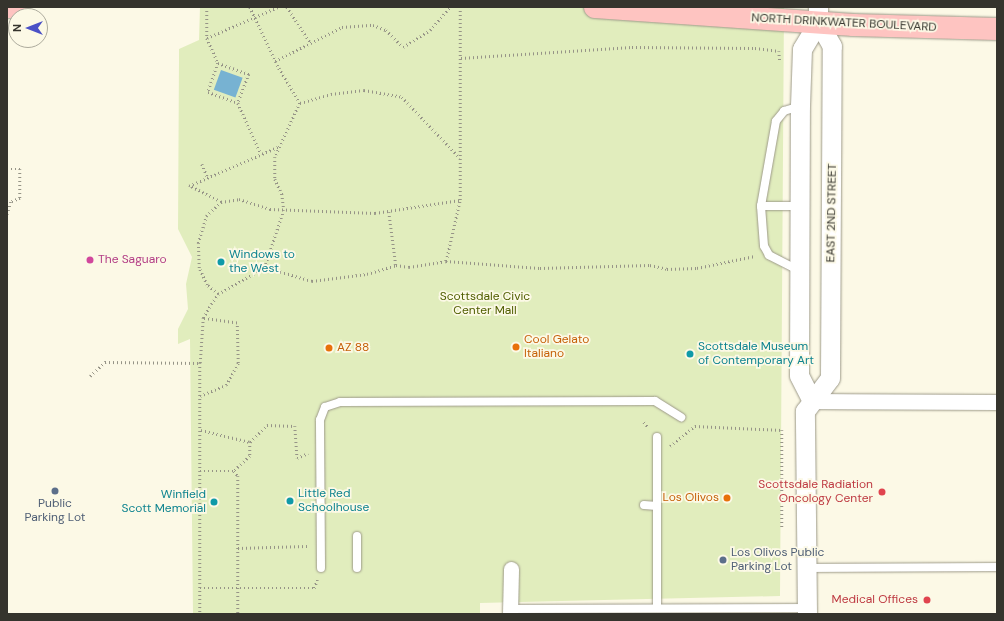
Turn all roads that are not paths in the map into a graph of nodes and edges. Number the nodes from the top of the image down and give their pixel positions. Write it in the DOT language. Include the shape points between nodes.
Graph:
graph roads {
  1 [pos="7,7"];
  2 [pos="19,7"];
  3 [pos="594,7"];
  4 [pos="818,15"];
  5 [pos="997,29"];
  6 [pos="800,106"];
  7 [pos="761,206"];
  8 [pos="801,206"];
  9 [pos="802,272"];
  10 [pos="812,401"];
  11 [pos="997,402"];
  12 [pos="681,417"];
  13 [pos="656,438"];
  14 [pos="644,505"];
  15 [pos="657,506"];
  16 [pos="357,536"];
  17 [pos="997,567"];
  18 [pos="320,568"];
  19 [pos="357,568"];
  20 [pos="806,568"];
  21 [pos="511,570"];
  22 [pos="657,608"];
  23 [pos="807,611"];
  24 [pos="510,612"];
  1 -- 2 [label="main road"];
  3 -- 4 [label="main road, NORTH DRINKWATER BOULEVARD"];
  4 -- 5 [label="main road, NORTH DRINKWATER BOULEVARD"];
  4 -- 6 [label="street" via="802,49"];
  4 -- 10 [label="street, EAST 2ND STREET" via="832,46 830,378"];
  6 -- 7 [label="lane" via="784,111 776,121"];
  6 -- 8 [label="street"];
  7 -- 8 [label="lane"];
  7 -- 9 [label="lane" via="761,236 769,255"];
  8 -- 9 [label="street"];
  9 -- 10 [label="street" via="800,375"];
  10 -- 11 [label="street"];
  10 -- 20 [label="street, EAST 2ND STREET" via="805,411 804,427"];
  12 -- 18 [label="lane" via="655,401 340,402 325,407 320,420"];
  13 -- 15 [label="lane"];
  14 -- 15 [label="lane"];
  15 -- 22 [label="lane"];
  16 -- 19 [label="lane"];
  17 -- 20 [label="lane"];
  20 -- 23 [label="street, EAST 2ND STREET"];
  21 -- 24 [label="street"];
  22 -- 23 [label="lane"];
  22 -- 24 [label="lane"];
}
